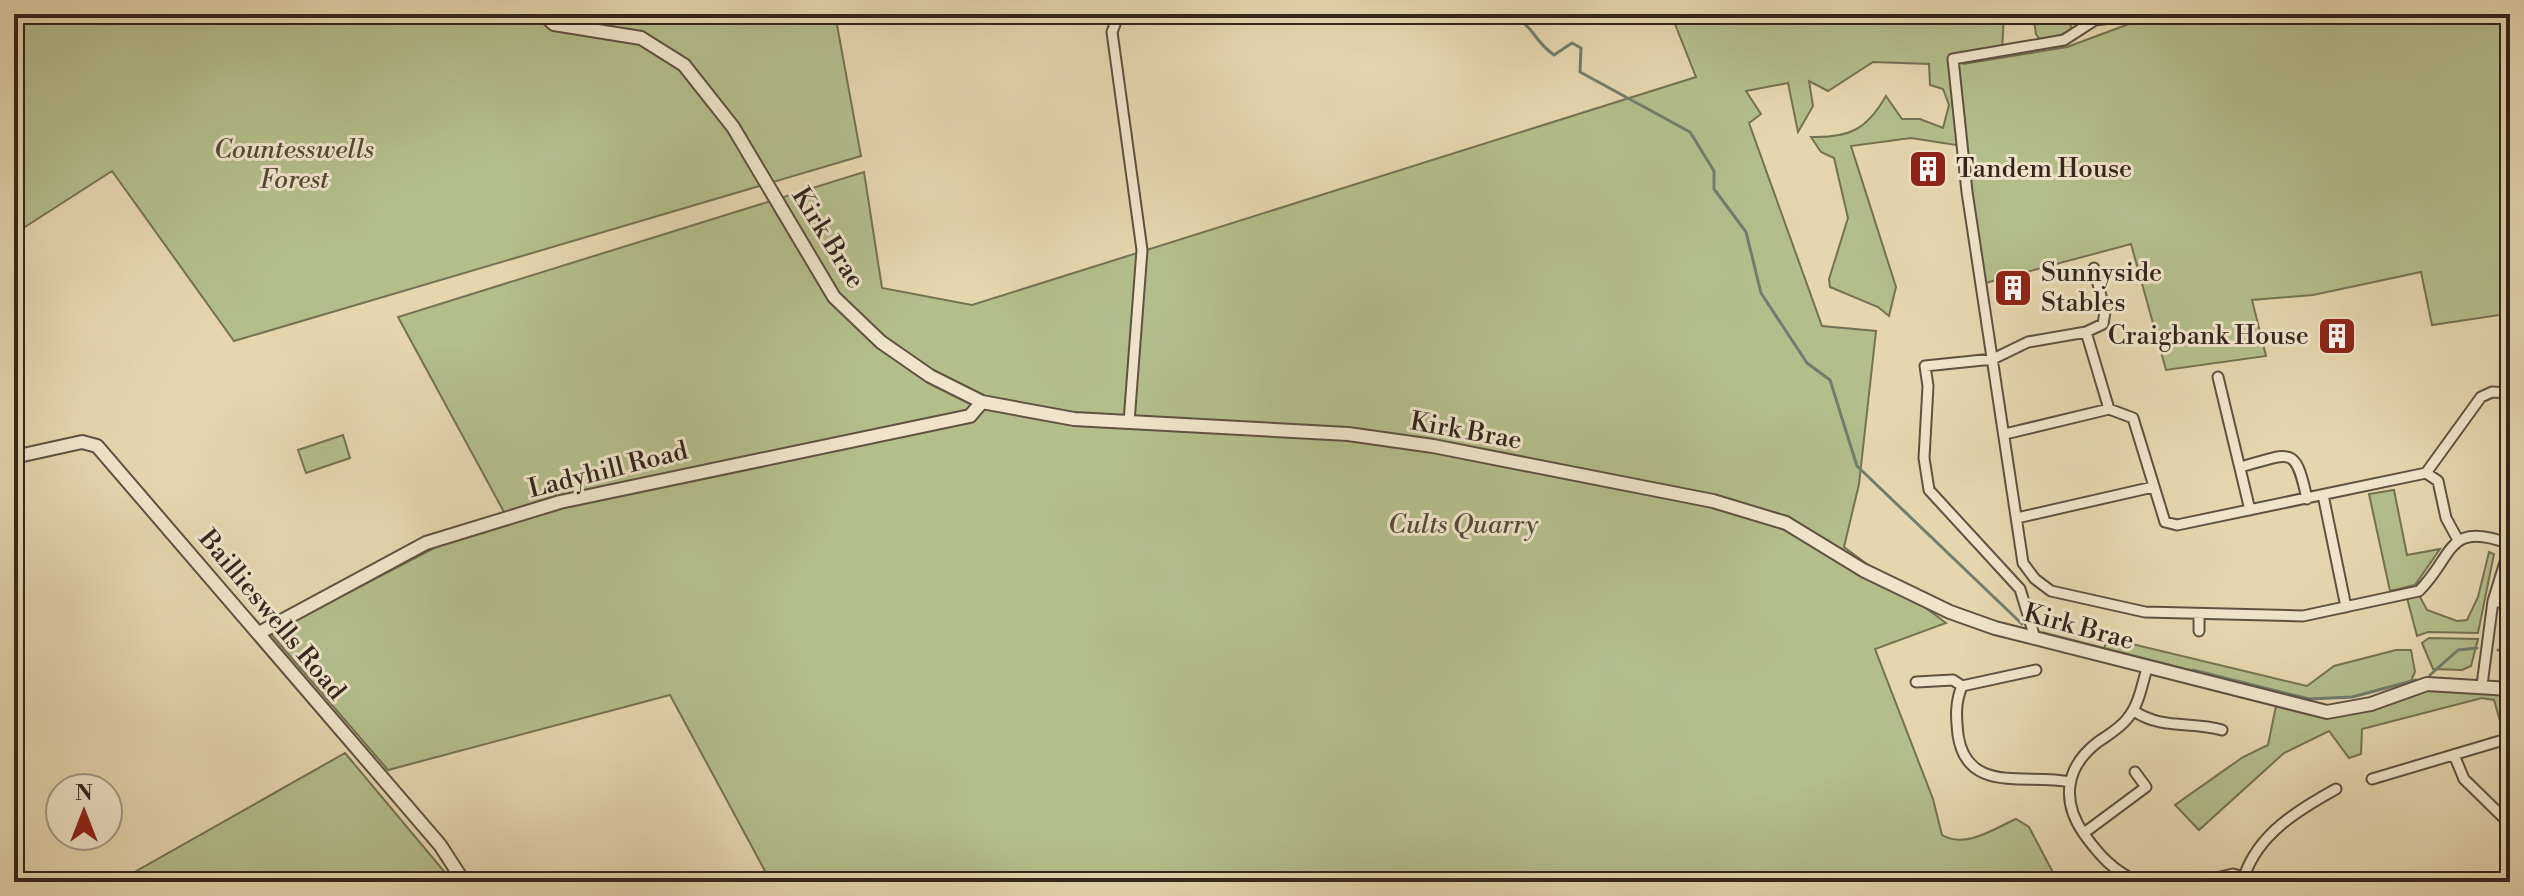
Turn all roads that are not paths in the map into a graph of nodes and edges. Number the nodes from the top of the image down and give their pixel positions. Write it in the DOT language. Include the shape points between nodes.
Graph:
graph roads {
  1 [pos="543,14"];
  2 [pos="1130,14"];
  3 [pos="2143,14"];
  4 [pos="2094,268"];
  5 [pos="2086,332"];
  6 [pos="1993,359"];
  7 [pos="2218,377"];
  8 [pos="2510,393"];
  9 [pos="982,402"];
  10 [pos="2109,409"];
  11 [pos="1129,422"];
  12 [pos="2005,434"];
  13 [pos="14,457"];
  14 [pos="2240,467"];
  15 [pos="2426,473"];
  16 [pos="2153,487"];
  17 [pos="2323,495"];
  18 [pos="2307,499"];
  19 [pos="2250,510"];
  20 [pos="2017,518"];
  21 [pos="2458,540"];
  22 [pos="2510,545"];
  23 [pos="2493,601"];
  24 [pos="2510,604"];
  25 [pos="2346,607"];
  26 [pos="2199,614"];
  27 [pos="2199,631"];
  28 [pos="259,633"];
  29 [pos="2035,638"];
  30 [pos="2024,661"];
  31 [pos="2147,668"];
  32 [pos="1916,682"];
  33 [pos="2482,685"];
  34 [pos="1962,686"];
  35 [pos="2510,689"];
  36 [pos="2134,711"];
  37 [pos="2222,730"];
  38 [pos="2510,738"];
  39 [pos="2454,755"];
  40 [pos="2135,772"];
  41 [pos="2372,779"];
  42 [pos="2070,782"];
  43 [pos="2336,789"];
  44 [pos="2510,824"];
  45 [pos="2084,833"];
  46 [pos="2246,879"];
  47 [pos="464,882"];
  48 [pos="2139,882"];
  49 [pos="2199,882"];
  1 -- 9 [label="street, Kirk Brae" via="554,24 641,38 684,65 733,127 834,297 881,342 930,376"];
  2 -- 11 [label="street" via="1117,19 1112,32 1142,250"];
  3 -- 6 [label="street" via="2095,20 2064,40 1953,59"];
  4 -- 5 [label="street" via="2105,312 2103,324"];
  5 -- 6 [label="street" via="2028,342"];
  5 -- 10 [label="street"];
  6 -- 12 [label="street"];
  6 -- 29 [label="street" via="1925,366 1929,490 2020,589"];
  7 -- 14 [label="street"];
  8 -- 15 [label="street" via="2481,397"];
  9 -- 11 [label="street, Kirk Brae" via="1074,419"];
  9 -- 28 [label="street, Ladyhill Road" via="970,416 560,502 426,543"];
  10 -- 12 [label="street"];
  10 -- 16 [label="street" via="2133,418"];
  11 -- 29 [label="street, Kirk Brae" via="1348,434 1713,501 1786,523 1863,570 1950,612"];
  12 -- 20 [label="street"];
  13 -- 28 [label="street, Baillieswells Road" via="82,442 97,446"];
  14 -- 18 [label="street" via="2289,456 2299,463"];
  14 -- 19 [label="street"];
  15 -- 17 [label="street"];
  15 -- 21 [label="street" via="2438,481 2446,518"];
  16 -- 19 [label="street" via="2162,518 2171,525"];
  16 -- 20 [label="street"];
  17 -- 18 [label="street"];
  17 -- 25 [label="street"];
  18 -- 19 [label="street"];
  20 -- 26 [label="street" via="2023,563 2040,583 2060,595 2134,611"];
  21 -- 22 [label="street" via="2478,535"];
  21 -- 25 [label="street" via="2419,591"];
  22 -- 23 [label="street"];
  23 -- 24 [label="street"];
  23 -- 33 [label="street"];
  25 -- 26 [label="street" via="2303,616"];
  26 -- 27 [label="street"];
  28 -- 47 [label="street, Baillieswells Road" via="440,845"];
  29 -- 31 [label="street, Kirk Brae"];
  30 -- 34 [label="street" via="2031,671"];
  31 -- 33 [label="street, Kirk Brae" via="2327,712 2371,704 2427,684"];
  31 -- 36 [label="street"];
  32 -- 34 [label="street" via="1953,680"];
  33 -- 35 [label="street, Kirk Brae"];
  34 -- 42 [label="street" via="1956,701 1958,733 1975,770 1998,780"];
  36 -- 37 [label="street" via="2160,724"];
  36 -- 42 [label="street" via="2082,755"];
  38 -- 39 [label="street"];
  39 -- 41 [label="street"];
  39 -- 44 [label="street" via="2464,779"];
  40 -- 45 [label="street" via="2146,787"];
  42 -- 45 [label="street" via="2070,810"];
  43 -- 46 [label="street" via="2269,835 2251,855"];
  45 -- 48 [label="street" via="2100,856"];
  46 -- 49 [label="street" via="2233,874"];
}
